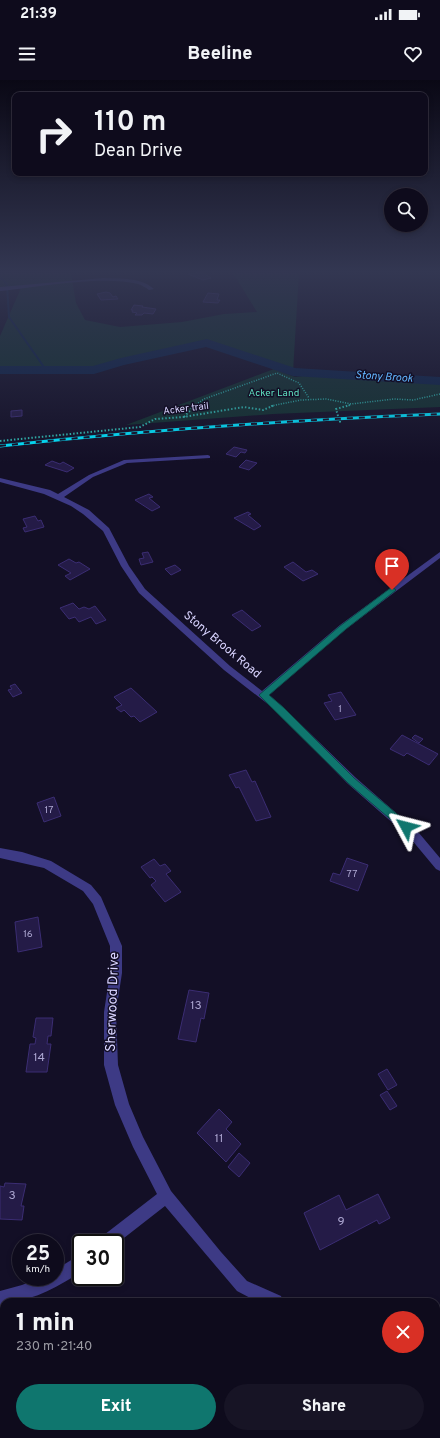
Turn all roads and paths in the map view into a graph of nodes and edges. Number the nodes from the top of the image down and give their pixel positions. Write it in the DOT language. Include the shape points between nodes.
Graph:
graph roads {
  1 [pos="440,394"];
  2 [pos="311,399"];
  3 [pos="351,404"];
  4 [pos="338,416"];
  5 [pos="184,418"];
  6 [pos="0,441"];
  7 [pos="208,457"];
  8 [pos="0,480"];
  9 [pos="59,497"];
  10 [pos="440,554"];
  11 [pos="263,695"];
  12 [pos="0,854"];
  13 [pos="440,866"];
  14 [pos="166,1196"];
  15 [pos="117,1234"];
  16 [pos="72,1267"];
  17 [pos="4,1298"];
  18 [pos="267,1298"];
  1 -- 3 [label="path" via="413,400 394,399"];
  2 -- 3 [label="path, Acker trail"];
  2 -- 5 [label="path, Acker trail" via="262,410 244,407"];
  2 -- 5 [label="path" via="307,398 298,383 277,373 204,399"];
  3 -- 4 [label="path" via="336,409"];
  5 -- 6 [label="path, Acker trail" via="155,419 140,427"];
  7 -- 9 [label="street" via="126,461 68,489"];
  8 -- 9 [label="street, Stony Brook Road"];
  9 -- 11 [label="street, Stony Brook Road" via="74,504 106,530 142,591 227,668"];
  10 -- 11 [label="street" via="343,627"];
  11 -- 13 [label="street, Stony Brook Road" via="356,785 415,836"];
  12 -- 14 [label="street, Sherwood Drive" via="48,864 87,888 97,901 116,946 116,973 110,1012 111,1065 122,1105"];
  14 -- 15 [label="street"];
  14 -- 18 [label="street, Sherwood Drive" via="242,1286"];
  16 -- 17 [label="street" via="38,1286"];
}
